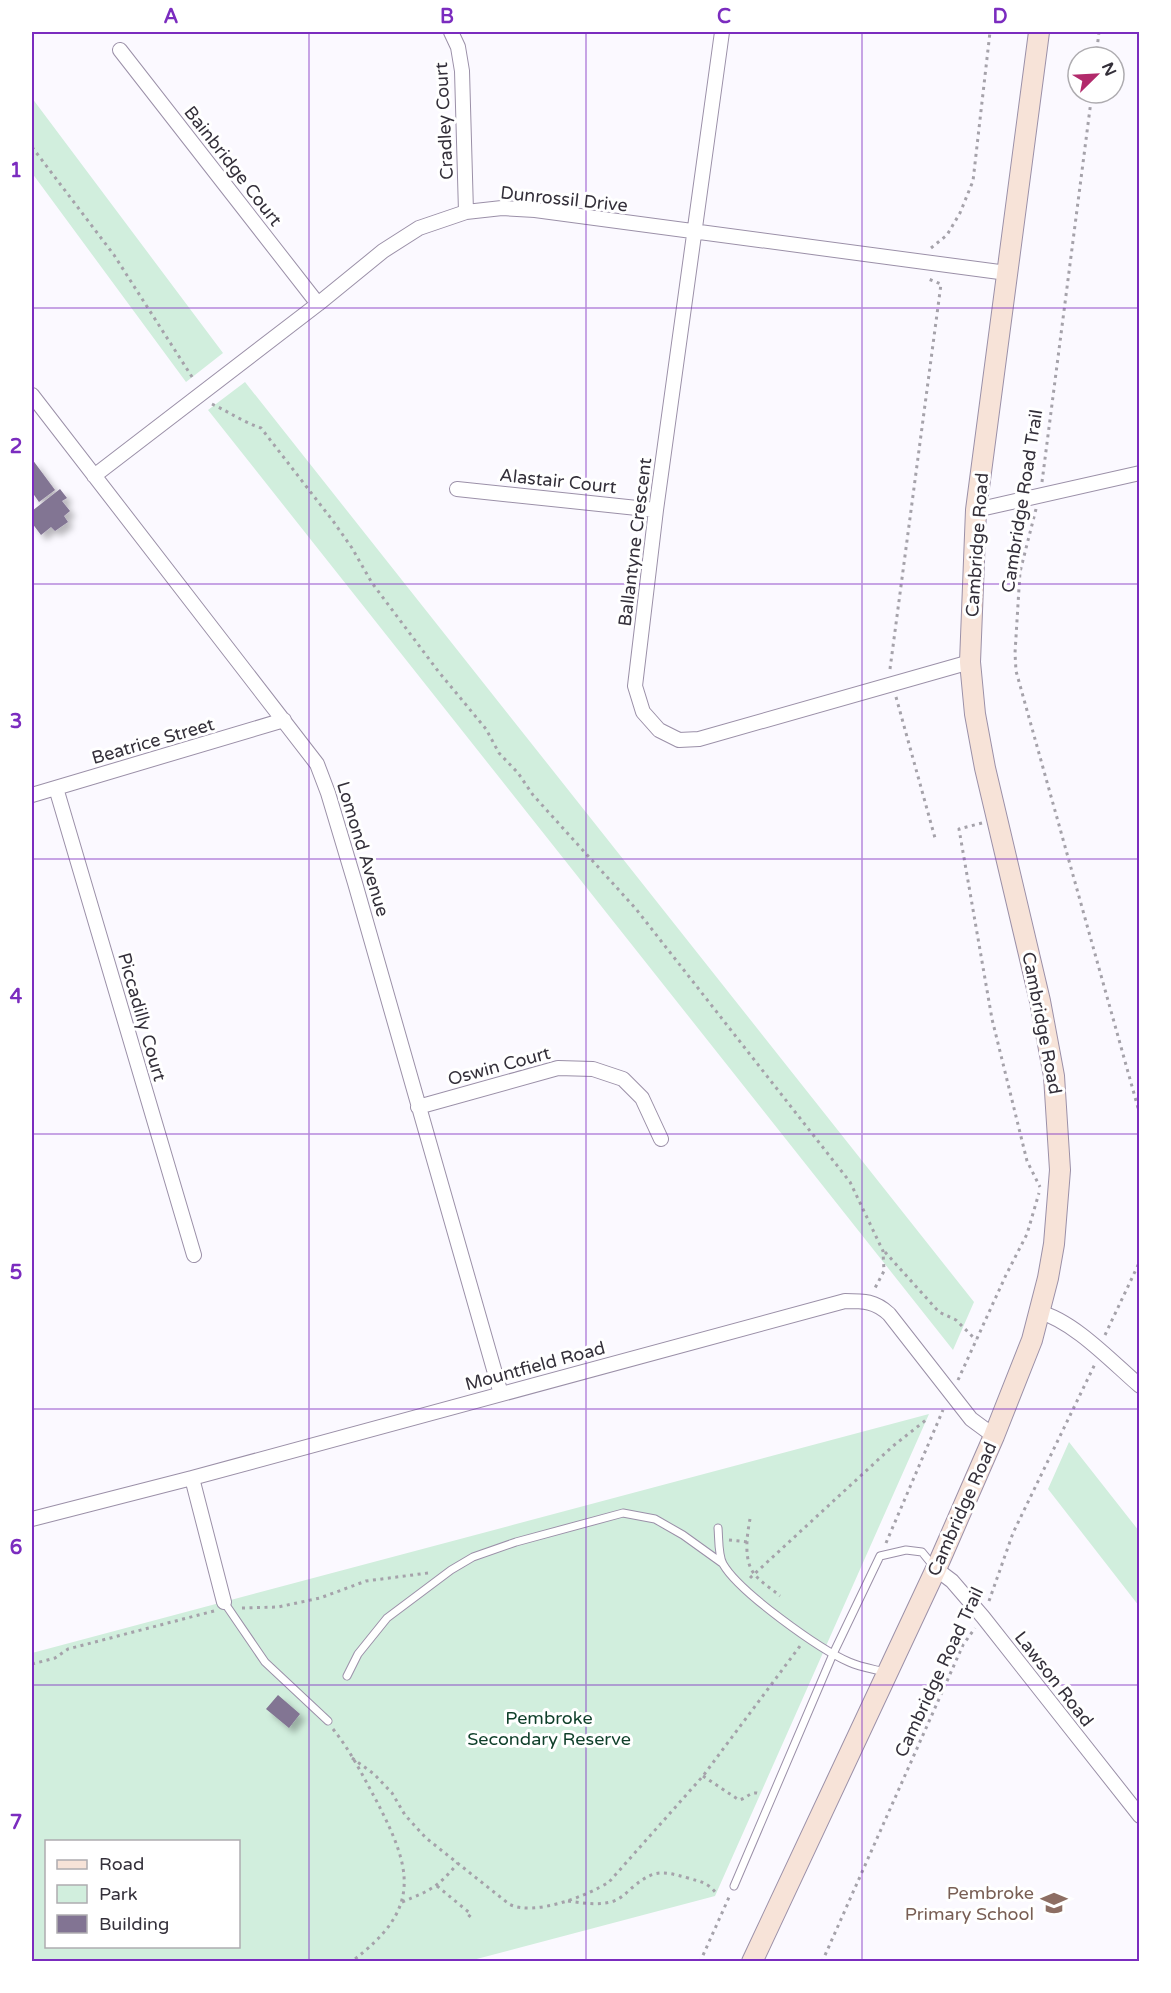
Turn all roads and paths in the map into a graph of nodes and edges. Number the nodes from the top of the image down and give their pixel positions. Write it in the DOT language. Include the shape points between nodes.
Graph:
graph roads {
  1 [pos="451,32"];
  2 [pos="722,32"];
  3 [pos="990,32"];
  4 [pos="1038,32"];
  5 [pos="120,50"];
  6 [pos="1090,105"];
  7 [pos="32,147"];
  8 [pos="466,212"];
  9 [pos="695,232"];
  10 [pos="929,249"];
  11 [pos="1007,273"];
  12 [pos="926,279"];
  13 [pos="318,304"];
  14 [pos="194,380"];
  15 [pos="32,395"];
  16 [pos="212,404"];
  17 [pos="1140,473"];
  18 [pos="94,476"];
  19 [pos="457,489"];
  20 [pos="1039,496"];
  21 [pos="656,510"];
  22 [pos="976,510"];
  23 [pos="970,662"];
  24 [pos="890,671"];
  25 [pos="896,697"];
  26 [pos="285,720"];
  27 [pos="56,788"];
  28 [pos="32,795"];
  29 [pos="997,818"];
  30 [pos="935,838"];
  31 [pos="418,1107"];
  32 [pos="1140,1116"];
  33 [pos="661,1139"];
  34 [pos="1060,1170"];
  35 [pos="1041,1189"];
  36 [pos="884,1251"];
  37 [pos="194,1255"];
  38 [pos="1140,1261"];
  39 [pos="875,1288"];
  40 [pos="1039,1312"];
  41 [pos="976,1340"];
  42 [pos="1102,1342"];
  43 [pos="1096,1361"];
  44 [pos="1140,1386"];
  45 [pos="501,1394"];
  46 [pos="951,1395"];
  47 [pos="943,1410"];
  48 [pos="926,1420"];
  49 [pos="994,1436"];
  50 [pos="192,1478"];
  51 [pos="32,1519"];
  52 [pos="750,1519"];
  53 [pos="718,1528"];
  54 [pos="719,1538"];
  55 [pos="748,1542"];
  56 [pos="880,1556"];
  57 [pos="722,1563"];
  58 [pos="936,1569"];
  59 [pos="754,1574"];
  60 [pos="742,1585"];
  61 [pos="780,1596"];
  62 [pos="224,1602"];
  63 [pos="983,1617"];
  64 [pos="807,1638"];
  65 [pos="833,1654"];
  66 [pos="886,1672"];
  67 [pos="347,1676"];
  68 [pos="328,1721"];
  69 [pos="352,1758"];
  70 [pos="703,1776"];
  71 [pos="760,1794"];
  72 [pos="1140,1816"];
  73 [pos="458,1863"];
  74 [pos="437,1886"];
  75 [pos="734,1886"];
  76 [pos="716,1893"];
  77 [pos="566,1901"];
  78 [pos="402,1902"];
  79 [pos="466,1920"];
  80 [pos="351,1962"];
  81 [pos="700,1962"];
  82 [pos="752,1962"];
  83 [pos="822,1962"];
  1 -- 8 [label="street, Cradley Court" via="462,71"];
  2 -- 9 [label="street, Ballantyne Crescent"];
  3 -- 10 [label="path" via="973,181 947,235"];
  4 -- 11 [label="main road, Cambridge Road"];
  5 -- 13 [label="street, Bainbridge Court"];
  6 -- 20 [label="path, Cambridge Road Trail"];
  7 -- 14 [label="path" via="114,255"];
  8 -- 9 [label="street, Dunrossil Drive" via="535,210"];
  8 -- 13 [label="street, Dunrossil Drive" via="419,228 382,250"];
  9 -- 11 [label="street, Dunrossil Drive"];
  9 -- 21 [label="street, Ballantyne Crescent"];
  11 -- 22 [label="main road, Cambridge Road"];
  12 -- 24 [label="path" via="940,284"];
  13 -- 18 [label="street, Dunrossil Drive"];
  15 -- 18 [label="street, Lomond Avenue"];
  16 -- 36 [label="path" via="261,428 333,520 379,592 486,729 499,753 636,909 850,1182"];
  17 -- 20 [label="street"];
  18 -- 26 [label="street, Lomond Avenue"];
  19 -- 21 [label="street, Alastair Court"];
  20 -- 22 [label="street"];
  20 -- 32 [label="path, Cambridge Road Trail" via="1020,572 1016,671"];
  21 -- 23 [label="street, Ballantyne Crescent" via="635,686 643,712 659,730 679,740 699,739"];
  22 -- 23 [label="main road, Cambridge Road"];
  23 -- 29 [label="main road, Cambridge Road" via="975,714"];
  25 -- 30 [label="path"];
  26 -- 27 [label="street, Beatrice Street"];
  26 -- 31 [label="street, Lomond Avenue" via="317,765 328,793"];
  27 -- 28 [label="street, Beatrice Street"];
  27 -- 37 [label="street, Piccadilly Court"];
  29 -- 34 [label="main road, Cambridge Road" via="1046,1026 1054,1076"];
  29 -- 35 [label="path" via="959,830 992,1019 1028,1161"];
  31 -- 33 [label="street, Oswin Court" via="558,1068 593,1069 623,1080 642,1098"];
  31 -- 45 [label="street, Lomond Avenue"];
  34 -- 35 [label="path"];
  34 -- 40 [label="main road, Cambridge Road" via="1057,1220"];
  35 -- 41 [label="path" via="1027,1234"];
  36 -- 39 [label="path" via="884,1271"];
  36 -- 41 [label="path" via="939,1312 956,1320"];
  38 -- 42 [label="path"];
  40 -- 44 [label="street" via="1069,1325"];
  40 -- 49 [label="main road, Cambridge Road"];
  41 -- 46 [label="path"];
  43 -- 63 [label="path, Cambridge Road Trail" via="1013,1533"];
  45 -- 46 [label="street, Mountfield Road" via="845,1301 868,1301 889,1314"];
  45 -- 50 [label="street, Mountfield Road"];
  46 -- 49 [label="street, Mountfield Road" via="971,1419"];
  47 -- 56 [label="path"];
  48 -- 59 [label="path"];
  49 -- 58 [label="main road, Cambridge Road"];
  50 -- 51 [label="street, Mountfield Road"];
  50 -- 62 [label="street"];
  52 -- 55 [label="path"];
  53 -- 54 [label="lane"];
  54 -- 55 [label="path"];
  54 -- 57 [label="lane"];
  55 -- 59 [label="path"];
  56 -- 58 [label="lane" via="906,1550 922,1552"];
  56 -- 65 [label="lane"];
  57 -- 60 [label="lane"];
  57 -- 67 [label="lane" via="655,1519 623,1513 516,1542 473,1557 387,1618 358,1654"];
  58 -- 63 [label="street, Lawson Road" via="952,1581"];
  58 -- 66 [label="main road, Cambridge Road"];
  59 -- 60 [label="path"];
  59 -- 61 [label="path"];
  60 -- 64 [label="lane"];
  62 -- 68 [label="lane" via="265,1662"];
  63 -- 72 [label="street, Lawson Road"];
  63 -- 83 [label="path, Cambridge Road Trail" via="963,1645"];
  64 -- 65 [label="lane"];
  64 -- 70 [label="path"];
  65 -- 66 [label="lane"];
  65 -- 75 [label="lane"];
  66 -- 82 [label="main road, Cambridge Road"];
  68 -- 69 [label="path"];
  69 -- 73 [label="path" via="374,1774 419,1830"];
  69 -- 78 [label="path" via="400,1853 406,1875"];
  70 -- 71 [label="path" via="739,1800 750,1793"];
  70 -- 77 [label="path" via="609,1882"];
  73 -- 74 [label="path"];
  73 -- 77 [label="path" via="514,1907 529,1910"];
  74 -- 78 [label="path"];
  74 -- 79 [label="path" via="471,1914"];
  75 -- 81 [label="path"];
  76 -- 77 [label="path" via="701,1880 657,1872 613,1901 592,1905"];
  78 -- 80 [label="path" via="374,1944"];
}
